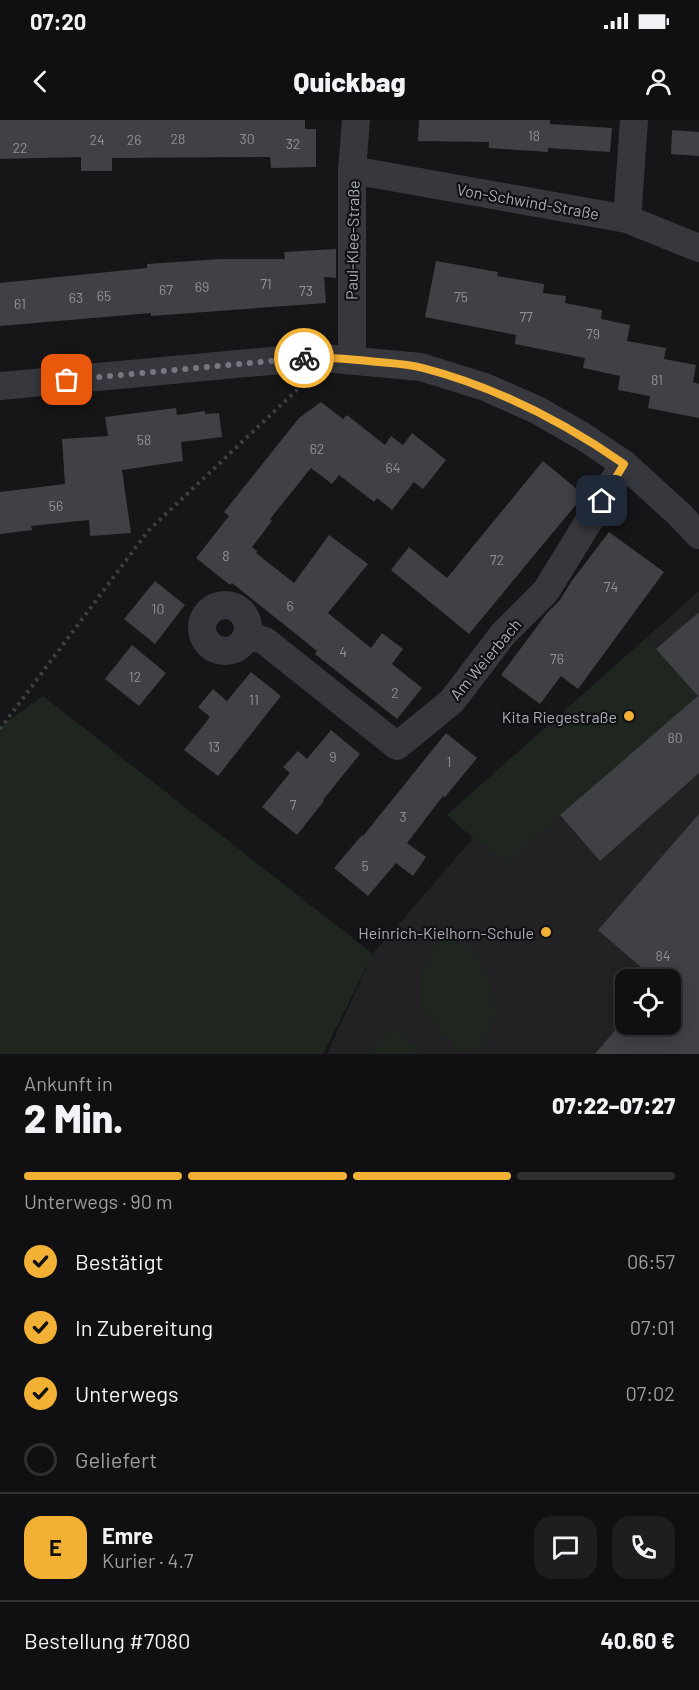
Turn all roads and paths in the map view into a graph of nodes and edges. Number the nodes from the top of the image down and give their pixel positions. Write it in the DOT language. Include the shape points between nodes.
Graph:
graph roads {
  1 [pos="356,120"];
  2 [pos="634,120"];
  3 [pos="352,170"];
  4 [pos="627,219"];
  5 [pos="699,248"];
  6 [pos="313,357"];
  7 [pos="352,360"];
  8 [pos="0,386"];
  9 [pos="624,464"];
  10 [pos="699,535"];
  11 [pos="246,635"];
  12 [pos="0,729"];
  1 -- 3 [label="street, Paul-Klee-Straße"];
  2 -- 4 [label="street"];
  3 -- 4 [label="street, Von-Schwind-Straße"];
  3 -- 7 [label="street, Paul-Klee-Straße"];
  4 -- 5 [label="street, Von-Schwind-Straße"];
  6 -- 7 [label="street"];
  6 -- 8 [label="street"];
  6 -- 12 [label="path" via="313,375 148,531"];
  7 -- 9 [label="street" via="421,367 485,387 537,410"];
  9 -- 10 [label="street"];
  9 -- 11 [label="street, Am Weierbach" via="546,591 503,634 452,701 397,746 265,641"];
}
